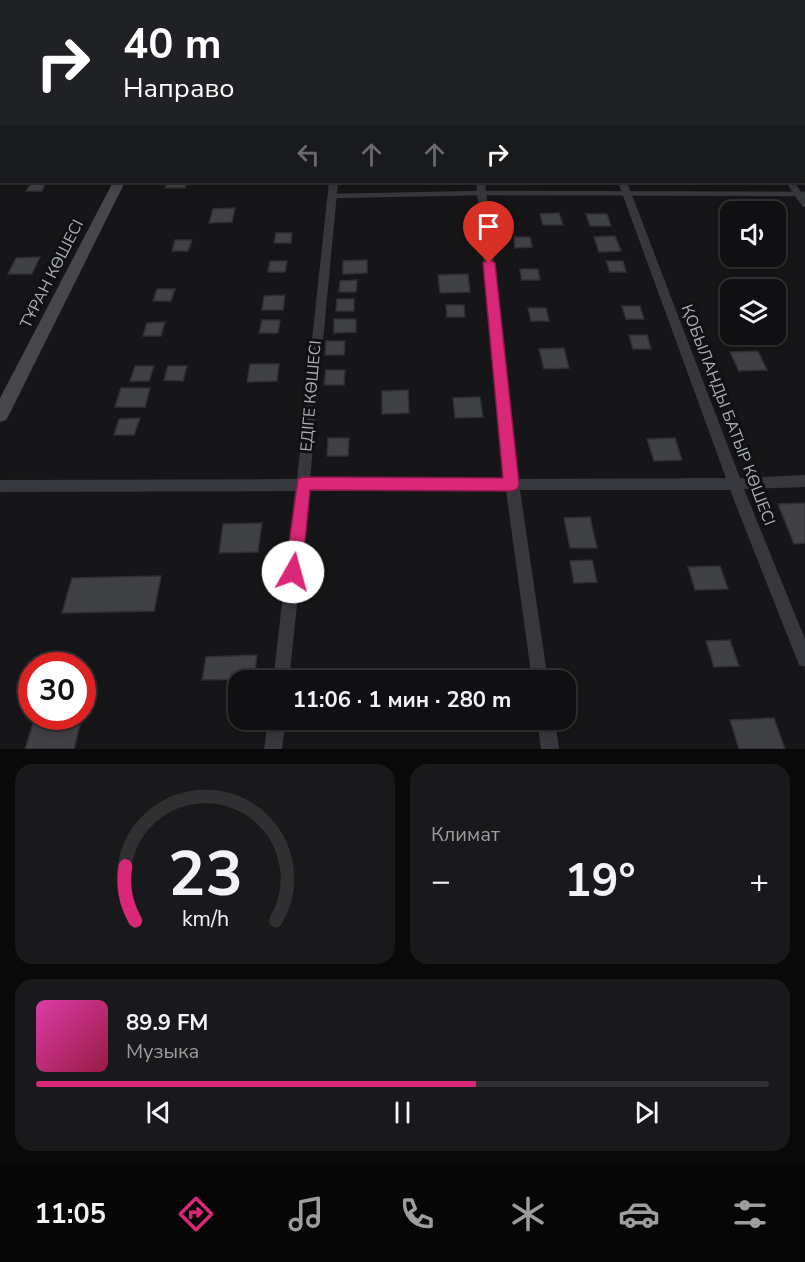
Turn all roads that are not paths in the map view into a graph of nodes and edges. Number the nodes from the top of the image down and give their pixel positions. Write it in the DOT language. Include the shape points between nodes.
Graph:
graph roads {
  1 [pos="118,183"];
  2 [pos="333,183"];
  3 [pos="791,183"];
  4 [pos="481,187"];
  5 [pos="626,187"];
  6 [pos="802,194"];
  7 [pos="331,196"];
  8 [pos="805,204"];
  9 [pos="0,415"];
  10 [pos="805,481"];
  11 [pos="303,484"];
  12 [pos="512,484"];
  13 [pos="735,484"];
  14 [pos="0,486"];
  15 [pos="805,659"];
  16 [pos="282,670"];
  17 [pos="538,670"];
  18 [pos="276,730"];
  19 [pos="547,730"];
  20 [pos="273,749"];
  21 [pos="550,749"];
  1 -- 9 [label="street, ТҰРАН КӨШЕСІ"];
  2 -- 7 [label="street, ЕДІГЕ КӨШЕСІ"];
  3 -- 6 [label="street"];
  4 -- 5 [label="lane"];
  4 -- 7 [label="lane"];
  4 -- 12 [label="street"];
  5 -- 6 [label="lane"];
  5 -- 13 [label="street, ҚОБЫЛАНДЫ БАТЫР КӨШЕСІ"];
  6 -- 8 [label="street"];
  7 -- 11 [label="street, ЕДІГЕ КӨШЕСІ"];
  10 -- 13 [label="street"];
  11 -- 12 [label="street"];
  11 -- 14 [label="street"];
  11 -- 16 [label="street, ЕДІГЕ КӨШЕСІ"];
  12 -- 13 [label="street"];
  12 -- 17 [label="street"];
  13 -- 15 [label="street, ҚОБЫЛАНДЫ БАТЫР КӨШЕСІ"];
  18 -- 20 [label="street"];
  19 -- 21 [label="street"];
}
